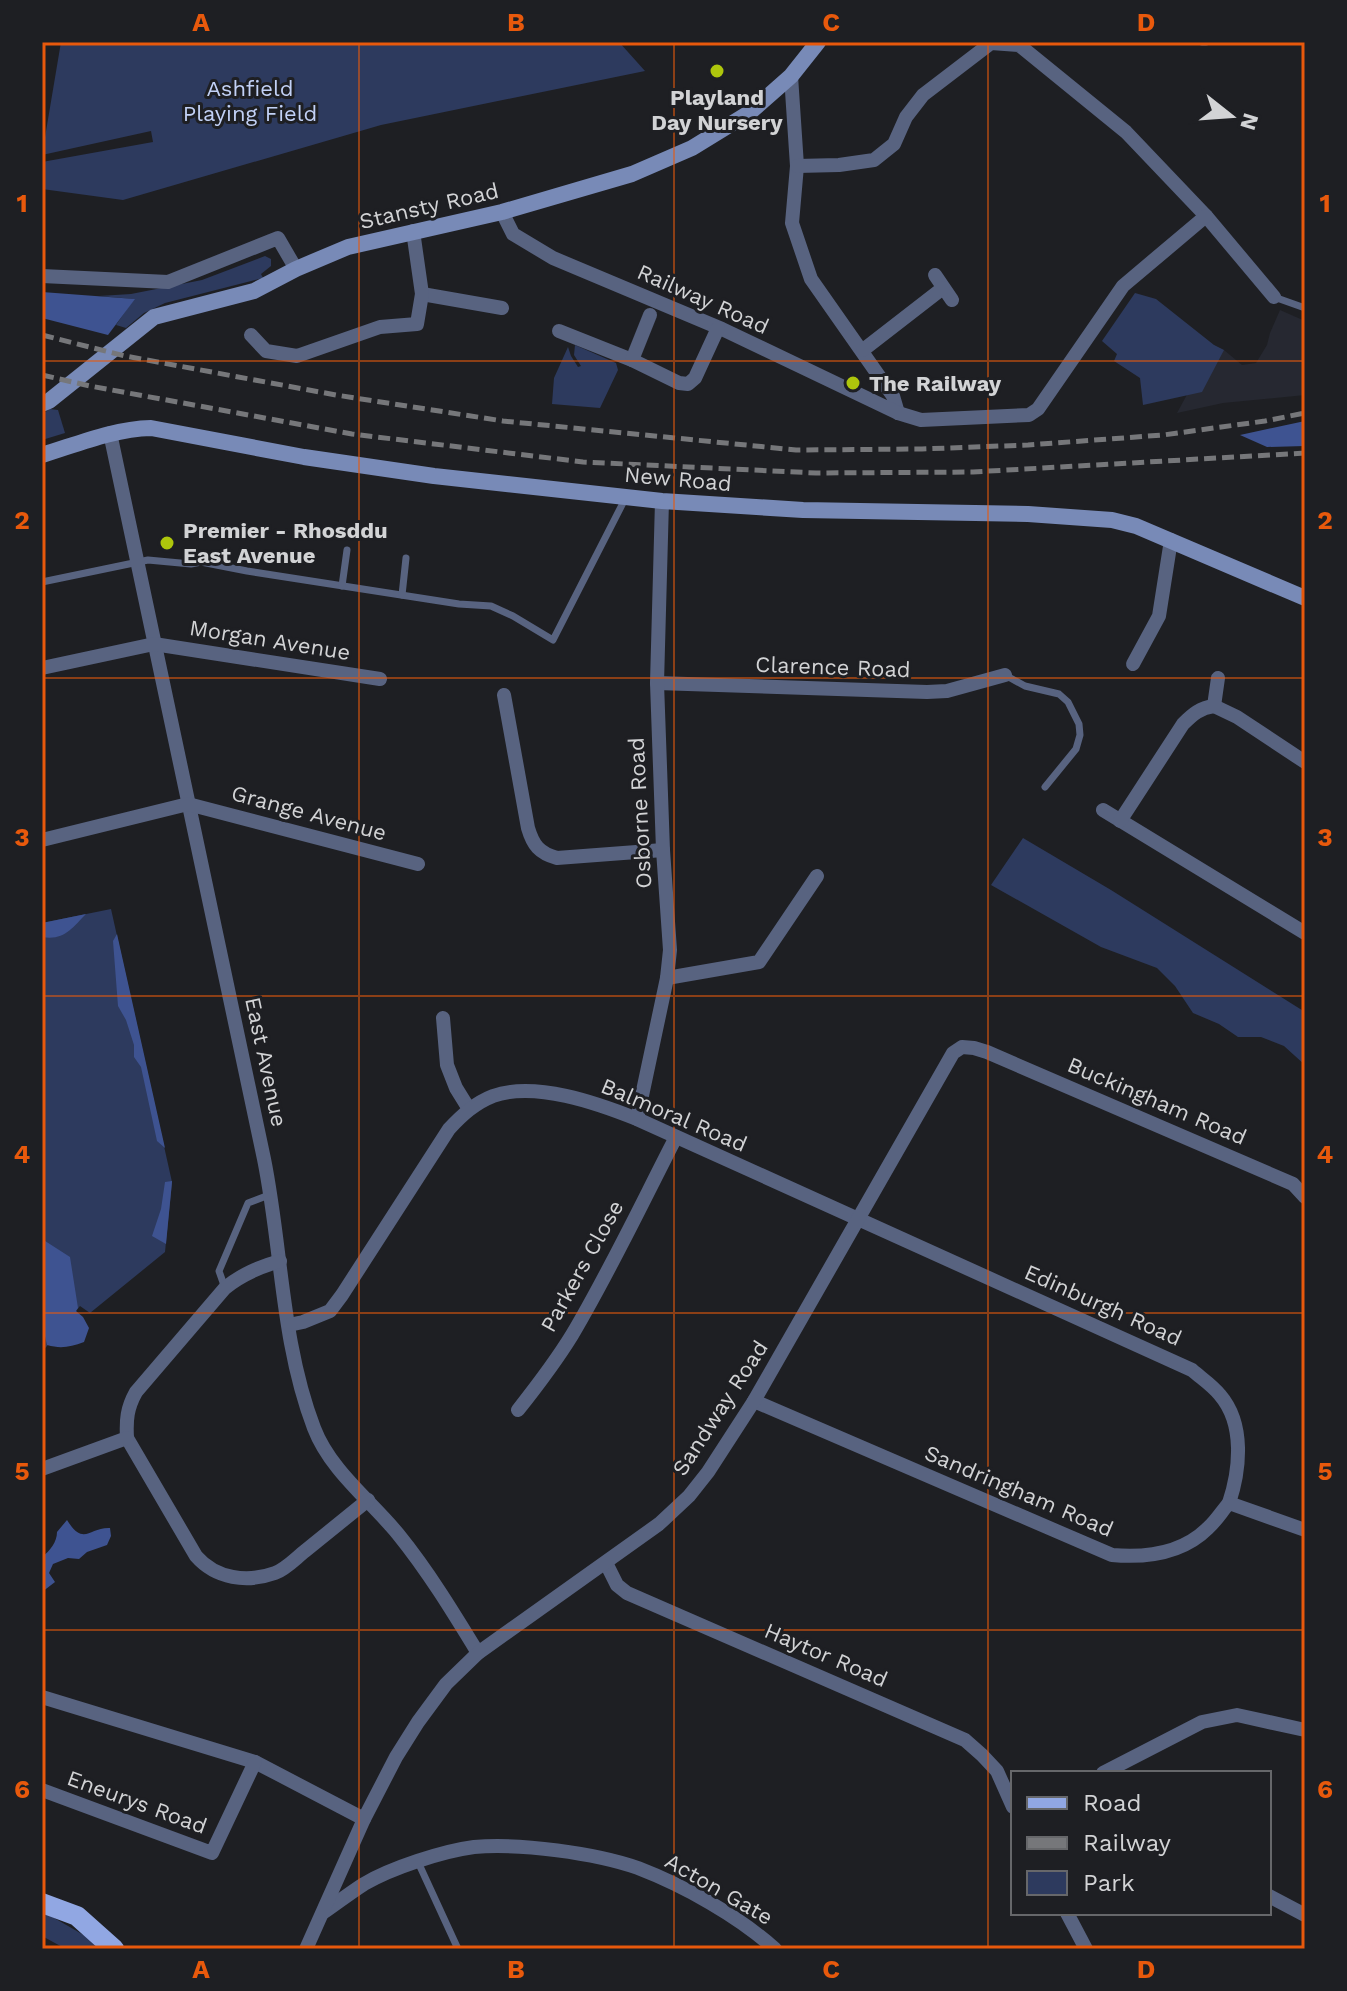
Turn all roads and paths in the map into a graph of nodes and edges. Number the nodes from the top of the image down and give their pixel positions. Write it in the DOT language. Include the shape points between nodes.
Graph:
graph roads {
  1 [pos="818,42"];
  2 [pos="791,76"];
  3 [pos="797,166"];
  4 [pos="502,212"];
  5 [pos="1206,216"];
  6 [pos="413,231"];
  7 [pos="296,269"];
  8 [pos="935,275"];
  9 [pos="42,276"];
  10 [pos="422,294"];
  11 [pos="1274,297"];
  12 [pos="502,308"];
  13 [pos="1305,308"];
  14 [pos="650,315"];
  15 [pos="417,324"];
  16 [pos="432,325"];
  17 [pos="718,328"];
  18 [pos="559,331"];
  19 [pos="251,335"];
  20 [pos="863,350"];
  21 [pos="632,360"];
  22 [pos="42,404"];
  23 [pos="898,413"];
  24 [pos="110,433"];
  25 [pos="42,455"];
  26 [pos="626,497"];
  27 [pos="662,501"];
  28 [pos="1171,540"];
  29 [pos="347,550"];
  30 [pos="406,558"];
  31 [pos="138,562"];
  32 [pos="42,582"];
  33 [pos="342,586"];
  34 [pos="402,595"];
  35 [pos="1305,598"];
  36 [pos="154,644"];
  37 [pos="1133,664"];
  38 [pos="42,668"];
  39 [pos="1005,675"];
  40 [pos="1218,678"];
  41 [pos="380,679"];
  42 [pos="657,683"];
  43 [pos="504,695"];
  44 [pos="1214,706"];
  45 [pos="1305,762"];
  46 [pos="1045,787"];
  47 [pos="188,804"];
  48 [pos="1103,810"];
  49 [pos="1120,821"];
  50 [pos="42,840"];
  51 [pos="663,850"];
  52 [pos="418,864"];
  53 [pos="817,876"];
  54 [pos="1305,933"];
  55 [pos="667,978"];
  56 [pos="443,1018"];
  57 [pos="987,1052"];
  58 [pos="469,1109"];
  59 [pos="637,1119"];
  60 [pos="676,1137"];
  61 [pos="271,1195"];
  62 [pos="1305,1197"];
  63 [pos="859,1219"];
  64 [pos="280,1261"];
  65 [pos="225,1288"];
  66 [pos="289,1325"];
  67 [pos="754,1401"];
  68 [pos="518,1410"];
  69 [pos="127,1438"];
  70 [pos="42,1469"];
  71 [pos="368,1500"];
  72 [pos="1229,1503"];
  73 [pos="1305,1530"];
  74 [pos="606,1563"];
  75 [pos="478,1653"];
  76 [pos="42,1697"];
  77 [pos="1305,1730"];
  78 [pos="255,1762"];
  79 [pos="1107,1771"];
  80 [pos="42,1790"];
  81 [pos="1011,1802"];
  82 [pos="364,1819"];
  83 [pos="418,1862"];
  84 [pos="1271,1897"];
  85 [pos="42,1903"];
  86 [pos="322,1914"];
  87 [pos="1068,1915"];
  88 [pos="1305,1915"];
  89 [pos="114,1949"];
  90 [pos="306,1949"];
  91 [pos="458,1949"];
  92 [pos="775,1949"];
  93 [pos="1086,1949"];
  1 -- 2 [label="main road, Stansty Road"];
  2 -- 3 [label="street"];
  2 -- 4 [label="main road, Stansty Road" via="749,113 692,148 632,174"];
  3 -- 5 [label="street" via="874,160 894,144 923,95 991,43 1019,45 1126,132"];
  3 -- 20 [label="street" via="792,223 811,279"];
  4 -- 6 [label="main road, Stansty Road"];
  4 -- 17 [label="street, Railway Road" via="513,234 553,258"];
  5 -- 11 [label="street"];
  5 -- 23 [label="street, Railway Road" via="1123,286 1029,415 921,420"];
  6 -- 7 [label="main road, Stansty Road" via="348,247"];
  6 -- 10 [label="street"];
  7 -- 9 [label="street" via="278,238 168,282"];
  7 -- 22 [label="main road, Stansty Road" via="254,291 154,317"];
  8 -- 20 [label="street" via="948,294"];
  10 -- 12 [label="street"];
  10 -- 15 [label="street"];
  11 -- 13 [label="lane"];
  14 -- 21 [label="street"];
  15 -- 16 [label="street"];
  15 -- 19 [label="street" via="380,327 297,356 266,351"];
  17 -- 21 [label="street" via="688,384"];
  17 -- 23 [label="street, Railway Road"];
  18 -- 21 [label="street"];
  20 -- 23 [label="street"];
  24 -- 25 [label="main road, New Road"];
  24 -- 26 [label="main road, New Road" via="151,428 420,474"];
  24 -- 31 [label="street, East Avenue"];
  26 -- 27 [label="main road, New Road"];
  26 -- 34 [label="lane" via="553,640 491,606"];
  27 -- 28 [label="main road, New Road" via="1112,520"];
  27 -- 42 [label="street, Osborne Road"];
  28 -- 35 [label="main road, New Road"];
  28 -- 37 [label="street" via="1159,616"];
  29 -- 33 [label="lane"];
  30 -- 34 [label="lane"];
  31 -- 32 [label="lane"];
  31 -- 33 [label="lane" via="204,563"];
  31 -- 36 [label="street, East Avenue"];
  33 -- 34 [label="lane"];
  36 -- 38 [label="street"];
  36 -- 41 [label="street, Morgan Avenue"];
  36 -- 47 [label="street, East Avenue"];
  39 -- 42 [label="street, Clarence Road" via="927,692"];
  39 -- 46 [label="lane" via="1059,694 1079,724 1076,749"];
  40 -- 44 [label="street"];
  42 -- 51 [label="street, Osborne Road"];
  43 -- 51 [label="street" via="528,828 539,849 557,858"];
  44 -- 45 [label="street"];
  44 -- 49 [label="street" via="1193,713 1183,724"];
  47 -- 50 [label="street"];
  47 -- 52 [label="street, Grange Avenue"];
  47 -- 61 [label="street, East Avenue"];
  48 -- 49 [label="street"];
  49 -- 54 [label="street"];
  51 -- 55 [label="street, Osborne Road"];
  53 -- 55 [label="street" via="759,962"];
  55 -- 59 [label="street, Osborne Road"];
  56 -- 58 [label="street" via="447,1065"];
  57 -- 62 [label="street, Buckingham Road" via="1293,1184"];
  57 -- 63 [label="street, Sandway Road" via="962,1047 953,1053"];
  58 -- 59 [label="street, Balmoral Road" via="514,1091 586,1101"];
  58 -- 66 [label="street, Balmoral Road" via="449,1129 330,1311"];
  59 -- 60 [label="street, Balmoral Road"];
  60 -- 63 [label="street, Balmoral Road"];
  60 -- 68 [label="street, Parkers Close" via="571,1337"];
  61 -- 64 [label="street, East Avenue"];
  61 -- 65 [label="lane" via="248,1203 219,1271"];
  63 -- 67 [label="street, Sandway Road"];
  63 -- 72 [label="street, Edinburgh Road" via="1192,1370 1221,1396 1235,1427 1238,1463"];
  64 -- 65 [label="street" via="241,1275"];
  64 -- 66 [label="street, East Avenue"];
  65 -- 69 [label="street" via="136,1392 127,1407"];
  66 -- 71 [label="street, East Avenue" via="314,1429 331,1460"];
  67 -- 72 [label="street, Sandringham Road" via="1112,1555 1180,1547 1210,1527"];
  67 -- 74 [label="street, Sandway Road" via="689,1496"];
  69 -- 70 [label="street"];
  69 -- 71 [label="street" via="196,1556 217,1573 236,1578 278,1572"];
  71 -- 75 [label="street, East Avenue" via="418,1559"];
  72 -- 73 [label="street"];
  74 -- 75 [label="street, Sandway Road"];
  74 -- 81 [label="street, Haytor Road" via="627,1593 965,1740 997,1771"];
  75 -- 82 [label="street, Sandway Road" via="418,1722"];
  76 -- 78 [label="street"];
  77 -- 79 [label="street" via="1237,1715 1202,1722"];
  78 -- 80 [label="street, Eneurys Road" via="212,1853"];
  78 -- 82 [label="street"];
  82 -- 86 [label="street"];
  83 -- 86 [label="street, Acton Gate" via="366,1883"];
  83 -- 91 [label="lane"];
  83 -- 92 [label="street, Acton Gate" via="474,1847 505,1847 548,1849 637,1868 727,1914"];
  84 -- 88 [label="street"];
  85 -- 89 [label="main road" via="77,1916"];
  86 -- 90 [label="street"];
  87 -- 93 [label="street"];
}
